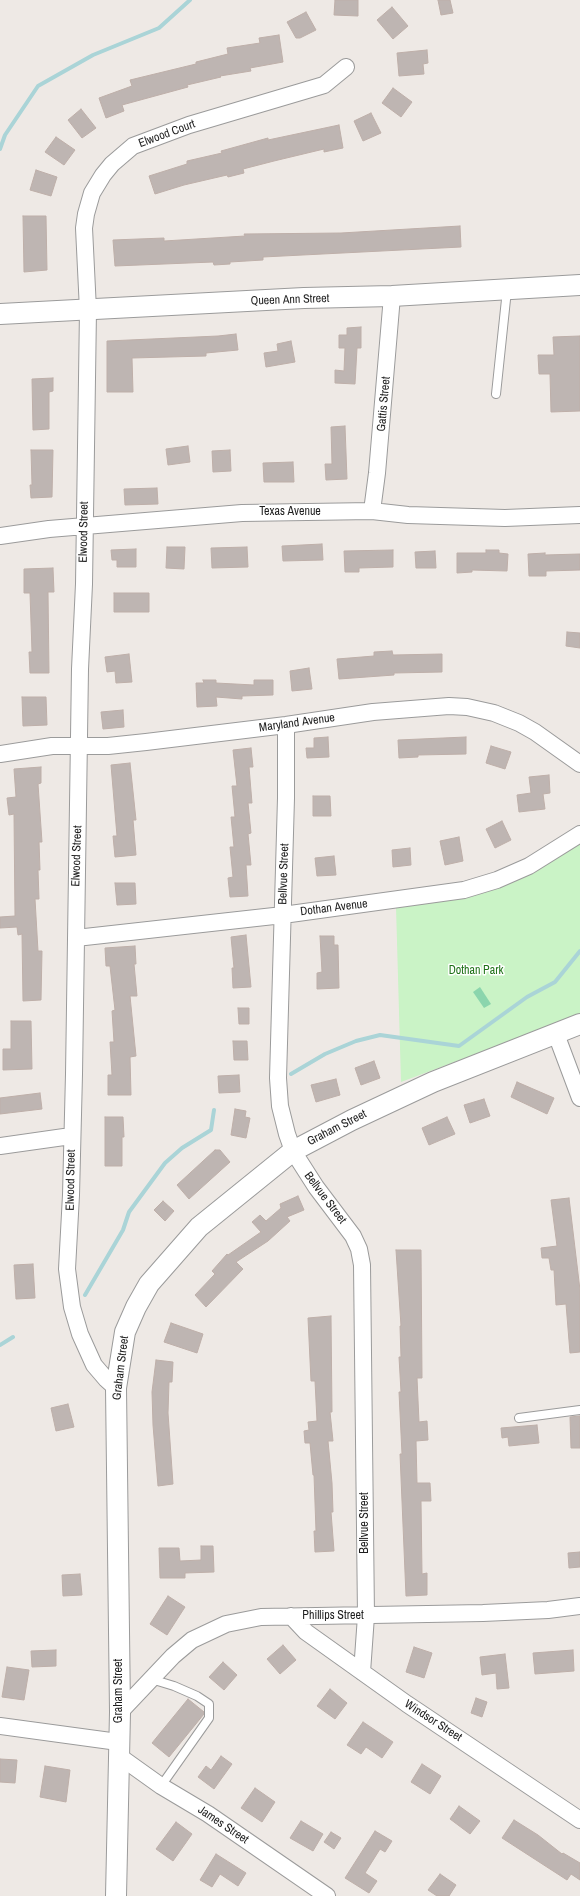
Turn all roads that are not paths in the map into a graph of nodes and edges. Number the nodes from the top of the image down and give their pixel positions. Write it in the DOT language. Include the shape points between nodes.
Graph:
graph roads {
  1 [pos="346,67"];
  2 [pos="580,286"];
  3 [pos="507,289"];
  4 [pos="392,296"];
  5 [pos="88,310"];
  6 [pos="0,314"];
  7 [pos="496,394"];
  8 [pos="372,511"];
  9 [pos="580,515"];
  10 [pos="84,526"];
  11 [pos="0,536"];
  12 [pos="286,725"];
  13 [pos="79,745"];
  14 [pos="0,754"];
  15 [pos="580,764"];
  16 [pos="580,834"];
  17 [pos="283,915"];
  18 [pos="76,938"];
  19 [pos="580,1024"];
  20 [pos="556,1034"];
  21 [pos="580,1098"];
  22 [pos="71,1136"];
  23 [pos="0,1146"];
  24 [pos="293,1151"];
  25 [pos="116,1388"];
  26 [pos="580,1410"];
  27 [pos="518,1418"];
  28 [pos="580,1606"];
  29 [pos="291,1616"];
  30 [pos="366,1616"];
  31 [pos="362,1672"];
  32 [pos="150,1678"];
  33 [pos="120,1712"];
  34 [pos="0,1726"];
  35 [pos="119,1749"];
  36 [pos="161,1786"];
  37 [pos="580,1820"];
  38 [pos="116,1896"];
  39 [pos="327,1896"];
  1 -- 5 [label="street, Elwood Court" via="324,85 189,125 133,146 112,164 92,193 86,214 84,228"];
  2 -- 3 [label="street, Queen Ann Street"];
  3 -- 4 [label="street, Queen Ann Street"];
  3 -- 7 [label="lane"];
  4 -- 5 [label="street, Queen Ann Street" via="304,298"];
  4 -- 8 [label="street, Gattis Street" via="378,473"];
  5 -- 6 [label="street, Queen Ann Street"];
  5 -- 10 [label="street, Elwood Street"];
  8 -- 9 [label="street, Texas Avenue" via="408,515 505,518"];
  8 -- 10 [label="street, Texas Avenue" via="242,513"];
  10 -- 11 [label="street, Texas Avenue"];
  10 -- 13 [label="street, Elwood Street"];
  12 -- 13 [label="street, Maryland Avenue" via="108,746"];
  12 -- 15 [label="street, Maryland Avenue" via="373,712 467,707 494,713 519,723"];
  12 -- 17 [label="street, Bellvue Street"];
  13 -- 14 [label="street, Maryland Avenue" via="52,746"];
  13 -- 18 [label="street, Elwood Street"];
  16 -- 17 [label="street, Dothan Avenue" via="529,866 497,880 464,890"];
  17 -- 18 [label="street, Dothan Avenue"];
  17 -- 24 [label="street, Bellvue Street" via="278,1078 280,1106"];
  18 -- 22 [label="street, Elwood Street"];
  19 -- 20 [label="street, Graham Street"];
  20 -- 21 [label="street"];
  20 -- 24 [label="street, Graham Street" via="473,1064 352,1120"];
  22 -- 23 [label="street"];
  22 -- 25 [label="street, Elwood Street" via="67,1269 72,1307 80,1334 94,1365"];
  24 -- 25 [label="street, Graham Street" via="199,1227 149,1284 125,1332"];
  24 -- 30 [label="street, Bellvue Street" via="316,1188 353,1236 362,1266"];
  25 -- 33 [label="street, Graham Street"];
  26 -- 27 [label="lane"];
  28 -- 30 [label="street, Phillips Street" via="491,1613"];
  29 -- 30 [label="street, Phillips Street"];
  29 -- 31 [label="street, Windsor Street" via="306,1632"];
  29 -- 32 [label="street, Phillips Street" via="261,1617 210,1630 187,1644"];
  30 -- 31 [label="street, Bellvue Street"];
  31 -- 37 [label="street, Windsor Street"];
  32 -- 33 [label="street, Phillips Street"];
  32 -- 36 [label="lane" via="197,1696 209,1704 209,1718"];
  33 -- 35 [label="street, Graham Street"];
  34 -- 35 [label="street, James Street"];
  35 -- 36 [label="street, James Street"];
  35 -- 38 [label="street, Graham Street"];
  36 -- 39 [label="street, James Street" via="208,1814"];
}
